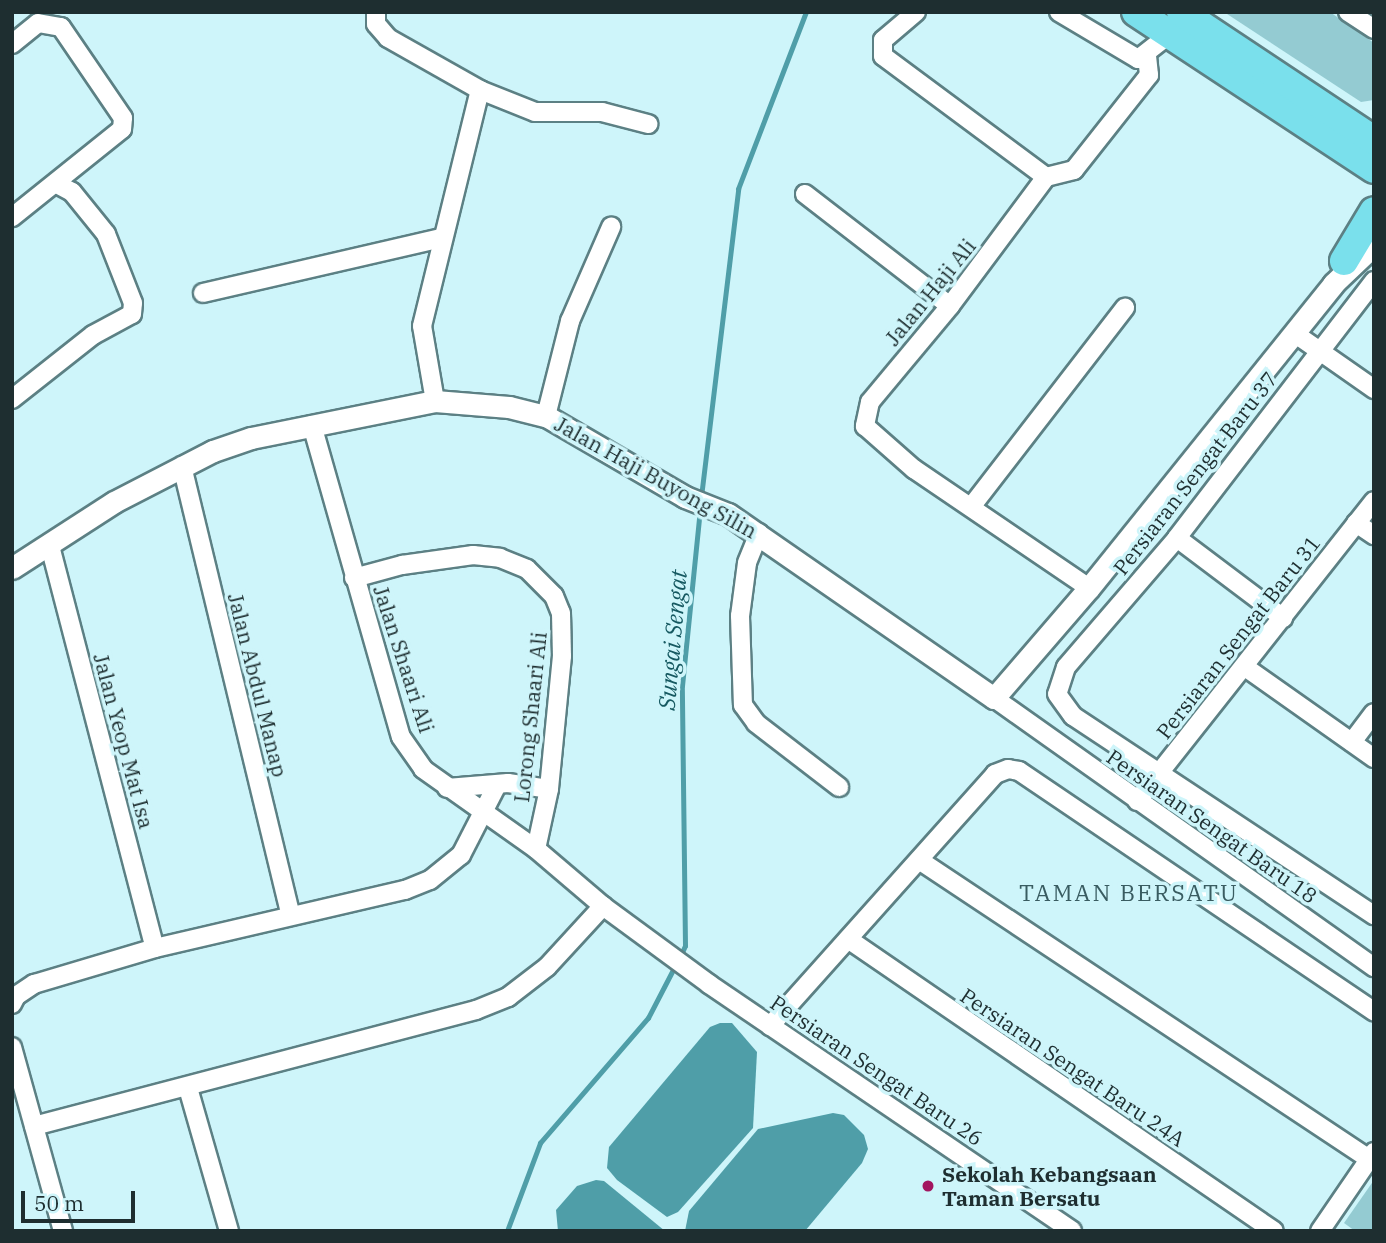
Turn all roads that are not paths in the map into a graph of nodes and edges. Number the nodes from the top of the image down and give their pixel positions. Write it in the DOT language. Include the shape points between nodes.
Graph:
graph roads {
  1 [pos="376,12"];
  2 [pos="916,12"];
  3 [pos="1059,12"];
  4 [pos="1136,12"];
  5 [pos="1348,12"];
  6 [pos="1175,23"];
  7 [pos="1374,29"];
  8 [pos="12,44"];
  9 [pos="1147,55"];
  10 [pos="1287,83"];
  11 [pos="480,90"];
  12 [pos="1374,114"];
  13 [pos="648,124"];
  14 [pos="1372,160"];
  15 [pos="1046,177"];
  16 [pos="55,183"];
  17 [pos="805,194"];
  18 [pos="1374,211"];
  19 [pos="12,217"];
  20 [pos="1374,223"];
  21 [pos="611,227"];
  22 [pos="442,238"];
  23 [pos="1374,245"];
  24 [pos="1338,273"];
  25 [pos="1374,281"];
  26 [pos="203,293"];
  27 [pos="950,306"];
  28 [pos="1125,308"];
  29 [pos="1294,333"];
  30 [pos="1319,350"];
  31 [pos="1374,389"];
  32 [pos="12,399"];
  33 [pos="435,401"];
  34 [pos="546,416"];
  35 [pos="312,425"];
  36 [pos="182,466"];
  37 [pos="1374,501"];
  38 [pos="971,507"];
  39 [pos="1356,523"];
  40 [pos="759,533"];
  41 [pos="1374,535"];
  42 [pos="1177,538"];
  43 [pos="50,546"];
  44 [pos="12,568"];
  45 [pos="354,578"];
  46 [pos="1089,588"];
  47 [pos="1283,618"];
  48 [pos="1245,667"];
  49 [pos="994,698"];
  50 [pos="1374,713"];
  51 [pos="1352,742"];
  52 [pos="1374,758"];
  53 [pos="1161,772"];
  54 [pos="496,785"];
  55 [pos="839,787"];
  56 [pos="447,788"];
  57 [pos="549,789"];
  58 [pos="1137,801"];
  59 [pos="482,815"];
  60 [pos="536,849"];
  61 [pos="919,860"];
  62 [pos="603,906"];
  63 [pos="291,915"];
  64 [pos="1374,915"];
  65 [pos="848,939"];
  66 [pos="155,948"];
  67 [pos="1374,967"];
  68 [pos="18,997"];
  69 [pos="1374,1011"];
  70 [pos="770,1026"];
  71 [pos="12,1047"];
  72 [pos="188,1088"];
  73 [pos="34,1125"];
  74 [pos="1371,1156"];
  75 [pos="63,1231"];
  76 [pos="229,1231"];
  77 [pos="1072,1231"];
  78 [pos="1274,1231"];
  79 [pos="1320,1231"];
  1 -- 11 [label="street" via="376,24 388,38"];
  2 -- 15 [label="street" via="883,40 883,56"];
  3 -- 9 [label="street" via="1128,56"];
  4 -- 6 [label="highway"];
  5 -- 7 [label="street"];
  6 -- 9 [label="street"];
  6 -- 10 [label="highway"];
  6 -- 14 [label="highway"];
  8 -- 16 [label="street" via="38,23 61,27 123,118 122,129"];
  9 -- 15 [label="street" via="1149,75 1074,170"];
  10 -- 12 [label="highway"];
  10 -- 14 [label="highway"];
  11 -- 13 [label="street" via="536,112 602,112"];
  11 -- 22 [label="street"];
  15 -- 27 [label="street, Jalan Haji Ali"];
  16 -- 19 [label="street"];
  16 -- 32 [label="street" via="72,192 106,234 133,303 132,314 93,335"];
  17 -- 27 [label="street"];
  18 -- 24 [label="highway"];
  20 -- 24 [label="street"];
  21 -- 34 [label="street" via="570,321"];
  22 -- 26 [label="street"];
  22 -- 33 [label="street" via="422,326"];
  23 -- 24 [label="street"];
  24 -- 29 [label="street"];
  25 -- 30 [label="street, Persiaran Sengat Baru 37"];
  27 -- 38 [label="street, Jalan Haji Ali" via="870,402 865,426 914,469"];
  28 -- 38 [label="street"];
  29 -- 30 [label="street"];
  29 -- 46 [label="street"];
  30 -- 31 [label="street"];
  30 -- 42 [label="street, Persiaran Sengat Baru 37"];
  33 -- 34 [label="street, Jalan Haji Buyong Silin"];
  33 -- 35 [label="street, Jalan Haji Buyong Silin"];
  34 -- 40 [label="street, Jalan Haji Buyong Silin" via="685,497 728,514"];
  35 -- 36 [label="street, Jalan Haji Buyong Silin" via="251,438"];
  35 -- 45 [label="street, Jalan Shaari Ali"];
  36 -- 43 [label="street, Jalan Haji Buyong Silin" via="114,502"];
  36 -- 63 [label="street, Jalan Abdul Manap"];
  37 -- 39 [label="street, Persiaran Sengat Baru 31"];
  38 -- 46 [label="street, Jalan Haji Ali"];
  39 -- 41 [label="street"];
  39 -- 47 [label="street, Persiaran Sengat Baru 31"];
  40 -- 49 [label="street, Jalan Haji Buyong Silin"];
  40 -- 55 [label="street" via="747,563 740,616 743,705 756,723"];
  42 -- 47 [label="street"];
  42 -- 53 [label="street, Persiaran Sengat Baru 37" via="1066,667 1057,694 1073,716"];
  43 -- 44 [label="street, Jalan Haji Buyong Silin"];
  43 -- 66 [label="street, Jalan Yeop Mat Isa"];
  45 -- 56 [label="street, Jalan Shaari Ali" via="401,737 422,769"];
  45 -- 57 [label="street, Lorong Shaari Ali" via="402,565 473,555 500,558 543,581 561,613 563,633"];
  46 -- 49 [label="street"];
  47 -- 48 [label="street, Persiaran Sengat Baru 31"];
  48 -- 51 [label="street"];
  48 -- 53 [label="street, Persiaran Sengat Baru 31"];
  49 -- 58 [label="street, Persiaran Sengat Baru 18"];
  50 -- 51 [label="street"];
  51 -- 52 [label="street"];
  53 -- 58 [label="street, Persiaran Sengat Baru 31"];
  53 -- 64 [label="street"];
  54 -- 56 [label="street"];
  54 -- 57 [label="street"];
  54 -- 59 [label="street"];
  56 -- 59 [label="street, Jalan Shaari Ali"];
  57 -- 60 [label="street, Lorong Shaari Ali"];
  58 -- 67 [label="street, Persiaran Sengat Baru 18"];
  59 -- 60 [label="street, Jalan Shaari Ali"];
  59 -- 63 [label="street" via="461,855 430,880 405,890"];
  60 -- 62 [label="street, Jalan Shaari Ali"];
  61 -- 65 [label="street"];
  61 -- 69 [label="street" via="995,774 1019,771"];
  61 -- 74 [label="street"];
  62 -- 70 [label="street, Persiaran Sengat Baru 26"];
  62 -- 72 [label="street" via="564,951 508,997 476,1010"];
  63 -- 66 [label="street"];
  65 -- 70 [label="street"];
  65 -- 78 [label="street, Persiaran Sengat Baru 24A"];
  66 -- 68 [label="street"];
  70 -- 77 [label="street, Persiaran Sengat Baru 26"];
  71 -- 73 [label="street"];
  72 -- 73 [label="street"];
  72 -- 76 [label="street"];
  73 -- 75 [label="street"];
  74 -- 79 [label="street"];
}
